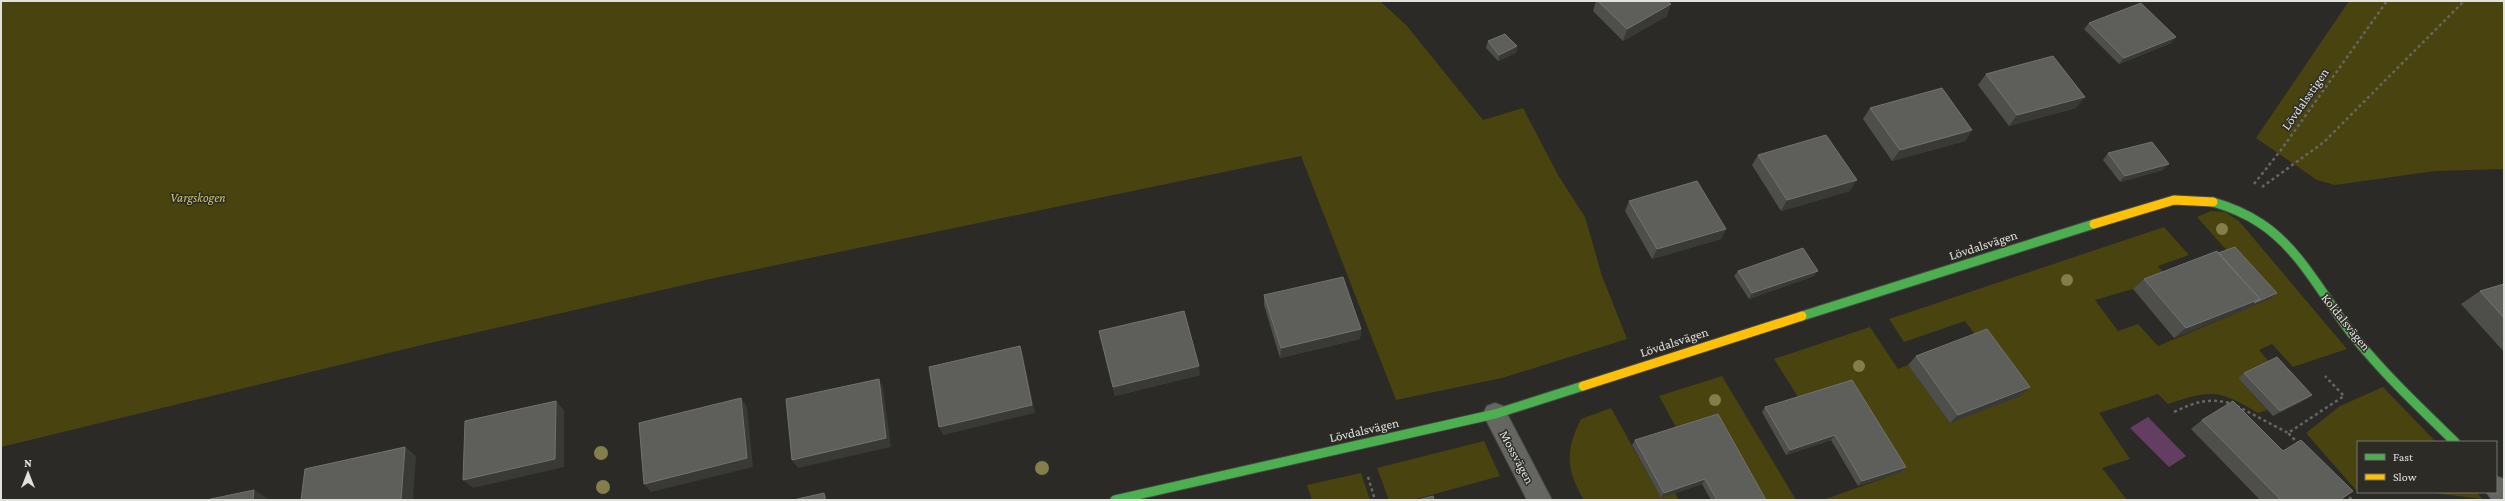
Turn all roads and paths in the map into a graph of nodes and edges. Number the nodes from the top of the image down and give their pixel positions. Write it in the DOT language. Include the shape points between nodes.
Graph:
graph roads {
  1 [pos="2387,1"];
  2 [pos="2464,1"];
  3 [pos="2236,206"];
  4 [pos="2325,376"];
  5 [pos="2174,412"];
  6 [pos="1495,414"];
  7 [pos="2288,433"];
  8 [pos="2454,441"];
  9 [pos="2304,450"];
  10 [pos="1366,472"];
  11 [pos="2497,488"];
  12 [pos="2341,489"];
  13 [pos="2504,496"];
  14 [pos="1115,500"];
  15 [pos="1375,500"];
  16 [pos="1540,500"];
  17 [pos="2352,500"];
  1 -- 3 [label="path, Lövdalsstigen" via="2281,150"];
  2 -- 3 [label="path" via="2324,142"];
  3 -- 6 [label="street, Lövdalsvägen" via="2196,198 2174,200"];
  3 -- 8 [label="street, Koldalsvägen" via="2279,235 2344,324 2406,393"];
  4 -- 7 [label="path" via="2344,396"];
  5 -- 7 [label="path" via="2201,400 2216,398"];
  6 -- 14 [label="street, Lövdalsvägen"];
  6 -- 16 [label="street, Mossvägen"];
  7 -- 9 [label="path"];
  10 -- 15 [label="path"];
  11 -- 13 [label="street"];
  12 -- 17 [label="path"];
}
